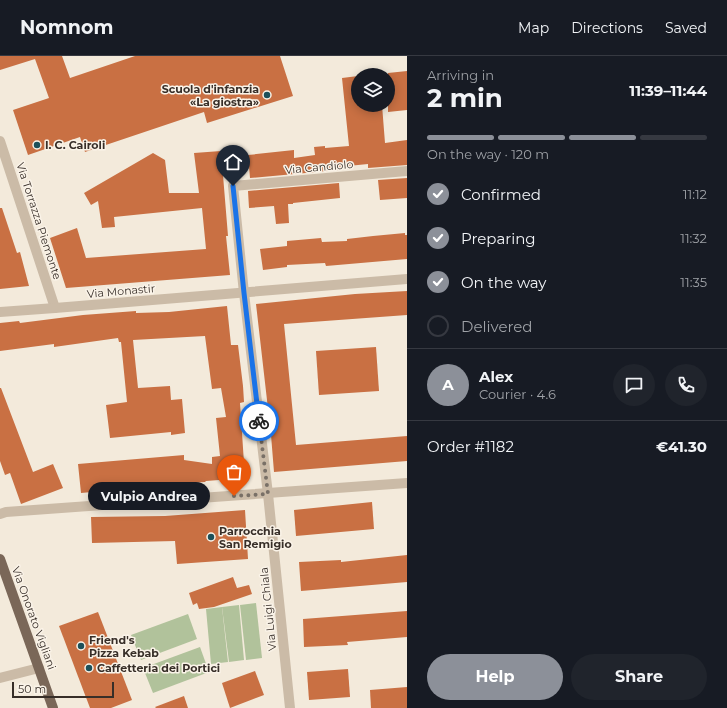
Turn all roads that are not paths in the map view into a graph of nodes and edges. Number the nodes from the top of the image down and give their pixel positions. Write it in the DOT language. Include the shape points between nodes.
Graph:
graph roads {
  1 [pos="0,141"];
  2 [pos="407,171"];
  3 [pos="407,279"];
  4 [pos="244,293"];
  5 [pos="54,308"];
  6 [pos="0,312"];
  7 [pos="407,483"];
  8 [pos="268,494"];
  9 [pos="0,514"];
  10 [pos="0,559"];
  11 [pos="39,668"];
  12 [pos="0,678"];
  13 [pos="53,708"];
  14 [pos="290,708"];
  1 -- 5 [label="street, Via Torrazza Piemonte"];
  2 -- 4 [label="street, Via Candiolo" via="233,186"];
  3 -- 4 [label="street, Via Monastir"];
  4 -- 5 [label="street, Via Monastir"];
  4 -- 8 [label="street, Via Luigi Chiala"];
  5 -- 6 [label="street, Via Monastir"];
  7 -- 8 [label="street"];
  8 -- 9 [label="street"];
  8 -- 14 [label="street, Via Luigi Chiala"];
  10 -- 11 [label="main road, Via Onorato Vigliani"];
  11 -- 12 [label="street"];
  11 -- 13 [label="main road, Via Onorato Vigliani"];
}
